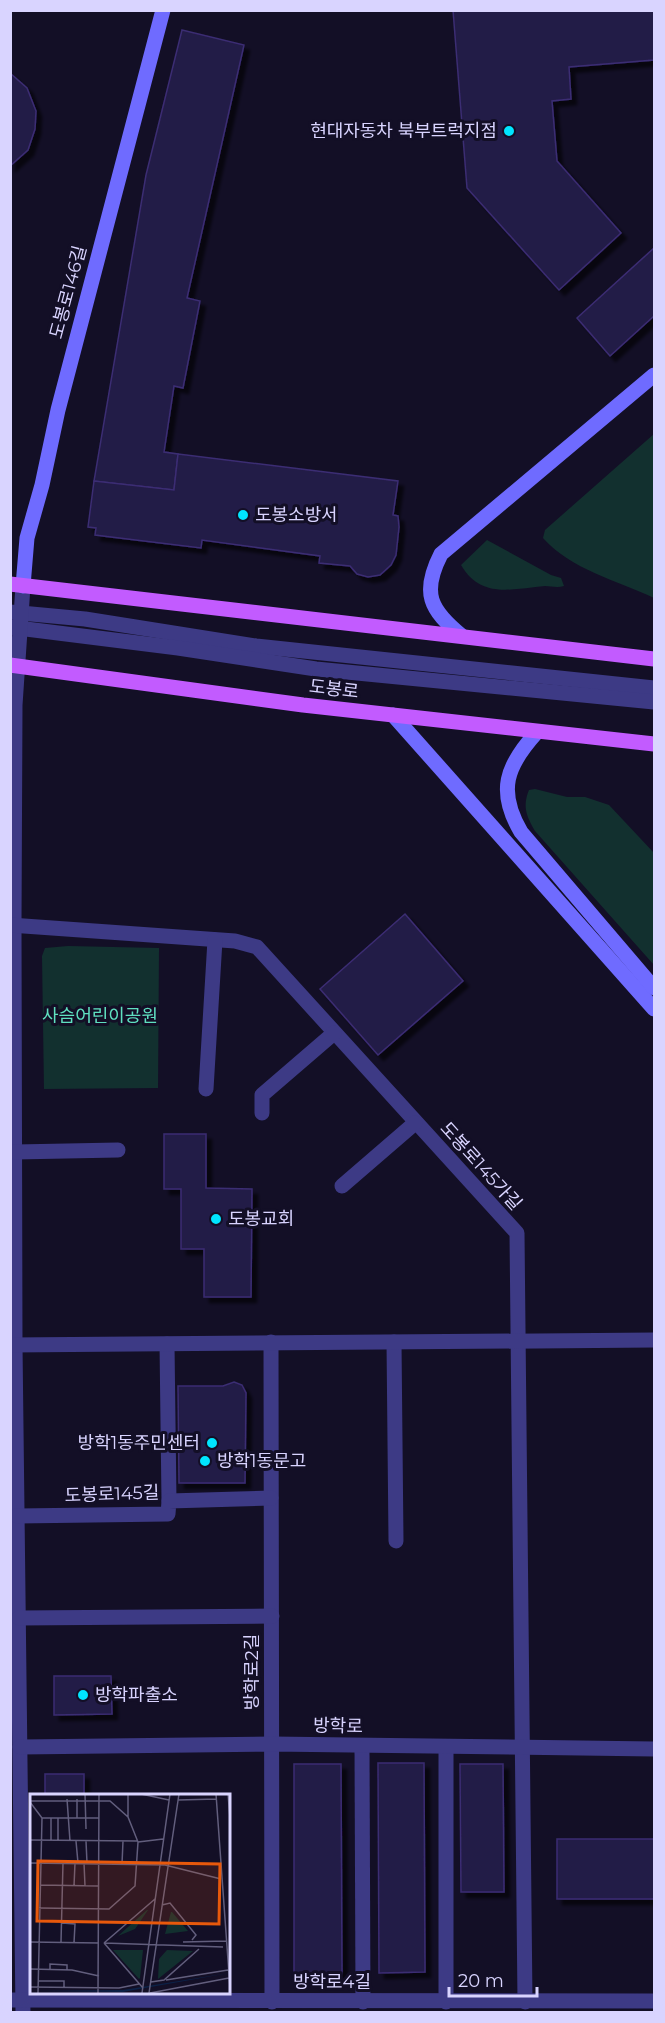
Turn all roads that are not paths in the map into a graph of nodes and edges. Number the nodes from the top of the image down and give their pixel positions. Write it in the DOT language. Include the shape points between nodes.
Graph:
graph roads {
  1 [pos="163,10"];
  2 [pos="654,375"];
  3 [pos="17,585"];
  4 [pos="15,612"];
  5 [pos="15,628"];
  6 [pos="462,636"];
  7 [pos="654,659"];
  8 [pos="14,665"];
  9 [pos="654,688"];
  10 [pos="654,702"];
  11 [pos="393,715"];
  12 [pos="537,732"];
  13 [pos="654,744"];
  14 [pos="12,925"];
  15 [pos="215,939"];
  16 [pos="654,988"];
  17 [pos="654,1009"];
  18 [pos="334,1033"];
  19 [pos="12,1087"];
  20 [pos="207,1089"];
  21 [pos="262,1113"];
  22 [pos="415,1123"];
  23 [pos="118,1150"];
  24 [pos="15,1152"];
  25 [pos="342,1186"];
  26 [pos="654,1340"];
  27 [pos="272,1342"];
  28 [pos="394,1342"];
  29 [pos="519,1343"];
  30 [pos="167,1344"];
  31 [pos="13,1345"];
  32 [pos="14,1480"];
  33 [pos="271,1498"];
  34 [pos="169,1501"];
  35 [pos="17,1516"];
  36 [pos="396,1541"];
  37 [pos="14,1585"];
  38 [pos="272,1617"];
  39 [pos="19,1618"];
  40 [pos="272,1744"];
  41 [pos="362,1746"];
  42 [pos="20,1747"];
  43 [pos="446,1747"];
  44 [pos="522,1748"];
  45 [pos="654,1749"];
  46 [pos="654,2001"];
  47 [pos="272,2002"];
  48 [pos="363,2002"];
  49 [pos="446,2002"];
  50 [pos="525,2002"];
  51 [pos="19,2005"];
  1 -- 3 [label="main road, 도봉로146길" via="58,410"];
  2 -- 6 [label="main road" via="441,554 432,571 431,603"];
  3 -- 4 [label="street"];
  3 -- 6 [label="main road"];
  4 -- 5 [label="street"];
  4 -- 9 [label="street" via="143,627 256,646"];
  5 -- 8 [label="street"];
  5 -- 10 [label="street" via="316,669"];
  6 -- 7 [label="main road"];
  8 -- 11 [label="main road, 도봉로"];
  8 -- 14 [label="street"];
  11 -- 12 [label="main road, 도봉로"];
  11 -- 17 [label="main road"];
  12 -- 13 [label="main road, 도봉로"];
  12 -- 16 [label="main road" via="514,759 506,798 508,810 520,832"];
  14 -- 15 [label="street, 도봉로145가길"];
  14 -- 19 [label="street"];
  15 -- 18 [label="street, 도봉로145가길" via="257,947"];
  15 -- 20 [label="street"];
  18 -- 21 [label="street" via="262,1095"];
  18 -- 22 [label="street, 도봉로145가길"];
  19 -- 24 [label="street"];
  22 -- 25 [label="street, 도봉로145가길"];
  22 -- 29 [label="street, 도봉로145가길" via="517,1233"];
  23 -- 24 [label="street"];
  24 -- 31 [label="street"];
  26 -- 29 [label="street"];
  27 -- 28 [label="street"];
  27 -- 30 [label="street"];
  27 -- 33 [label="street, 방학로2길"];
  28 -- 29 [label="street"];
  28 -- 36 [label="street"];
  29 -- 44 [label="street"];
  30 -- 31 [label="street"];
  30 -- 34 [label="street"];
  31 -- 32 [label="street"];
  32 -- 35 [label="street"];
  33 -- 34 [label="street, 도봉로145길"];
  33 -- 38 [label="street, 방학로2길"];
  34 -- 35 [label="street, 도봉로145길" via="168,1514"];
  35 -- 37 [label="street"];
  37 -- 39 [label="street"];
  38 -- 39 [label="street"];
  38 -- 40 [label="street, 방학로2길"];
  39 -- 42 [label="street"];
  40 -- 41 [label="street, 방학로"];
  40 -- 42 [label="street, 방학로"];
  40 -- 47 [label="street, 방학로2길"];
  41 -- 43 [label="street, 방학로"];
  41 -- 48 [label="street"];
  42 -- 51 [label="street"];
  43 -- 44 [label="street, 방학로"];
  43 -- 49 [label="street"];
  44 -- 45 [label="street, 방학로"];
  44 -- 50 [label="street"];
  46 -- 50 [label="street, 방학로4길"];
  47 -- 48 [label="street, 방학로4길"];
  47 -- 51 [label="street, 방학로4길"];
  48 -- 49 [label="street, 방학로4길"];
  49 -- 50 [label="street, 방학로4길"];
}
